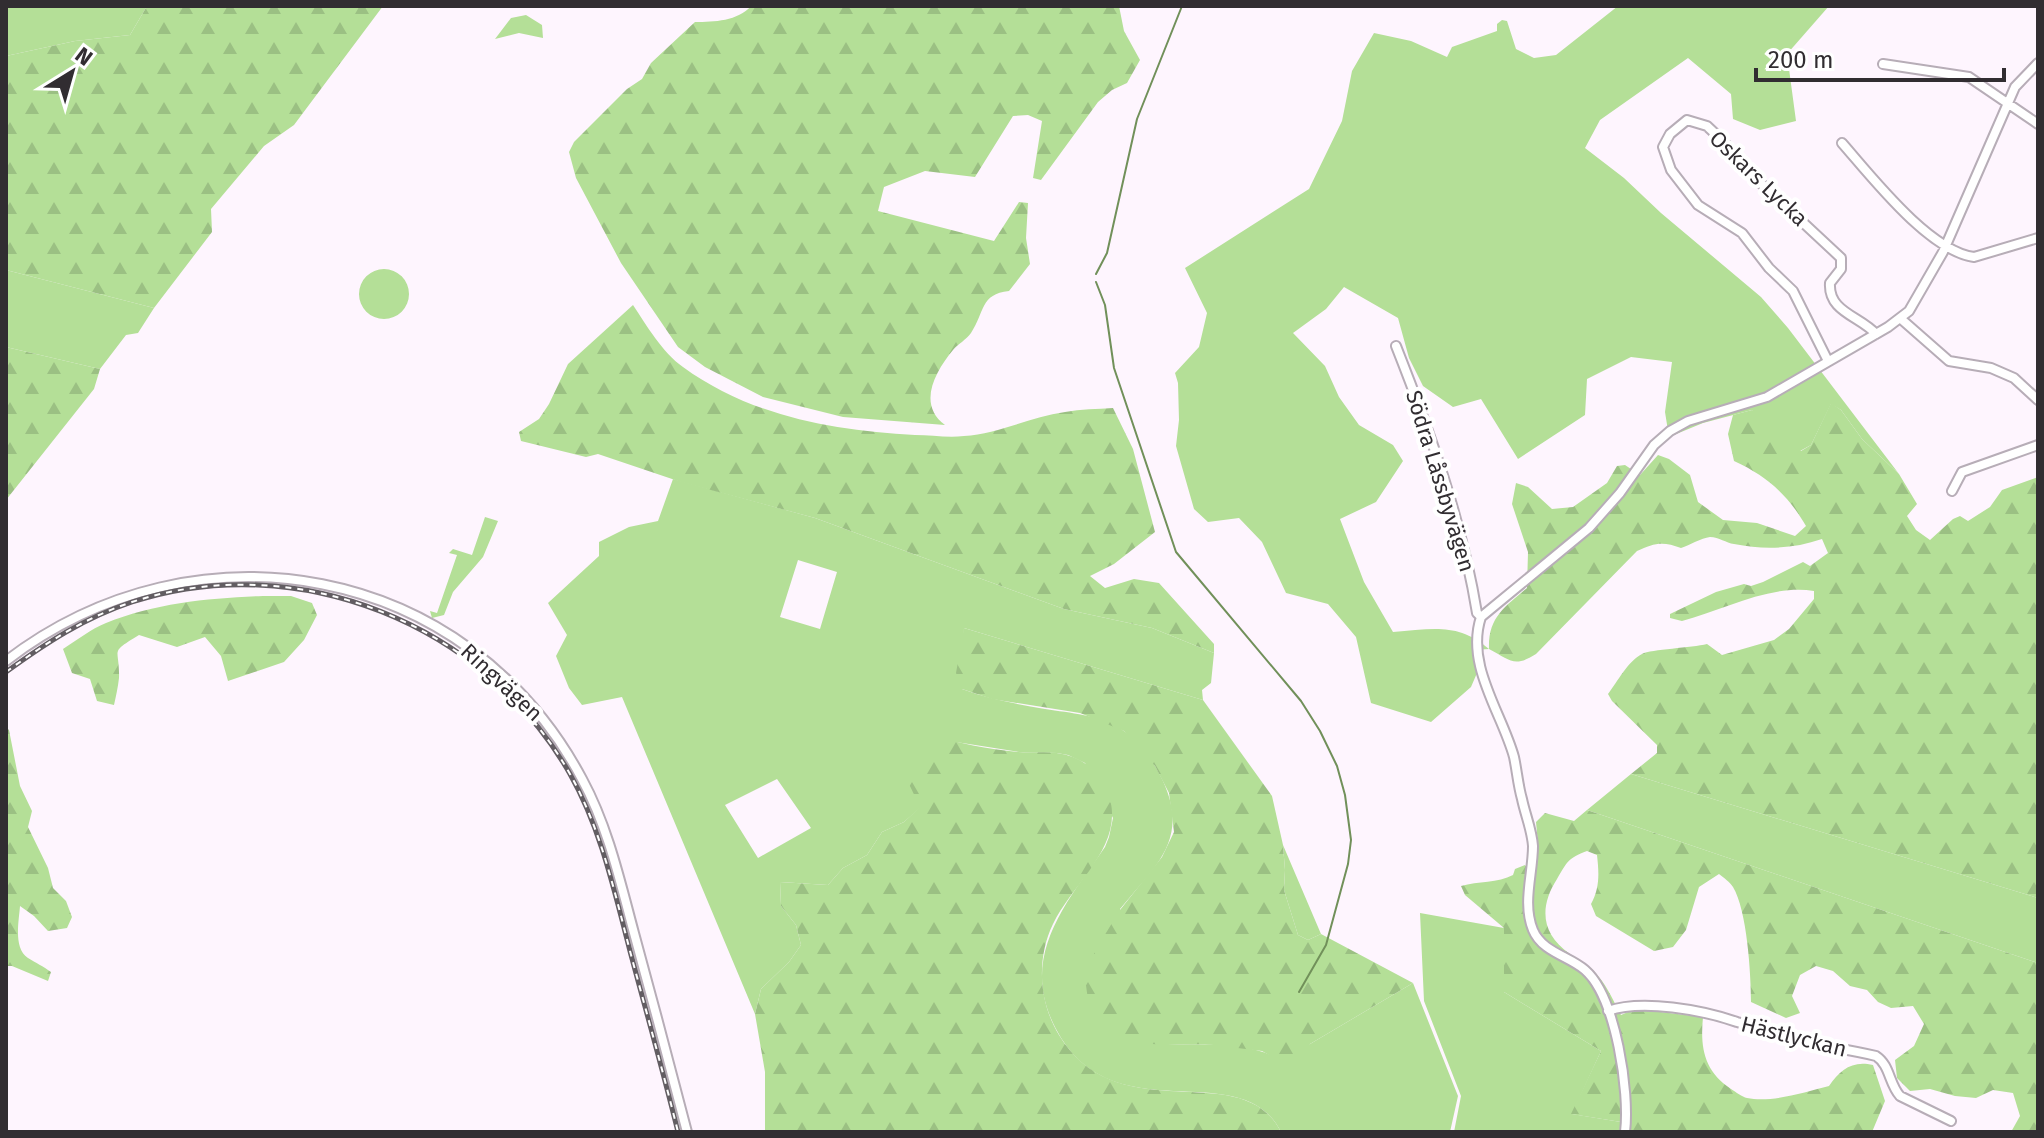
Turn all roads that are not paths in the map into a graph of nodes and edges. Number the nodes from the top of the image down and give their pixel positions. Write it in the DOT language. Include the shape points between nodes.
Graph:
graph roads {
  1 [pos="2038,63"];
  2 [pos="1883,64"];
  3 [pos="2007,104"];
  4 [pos="2038,124"];
  5 [pos="1842,143"];
  6 [pos="2038,238"];
  7 [pos="1946,245"];
  8 [pos="1900,318"];
  9 [pos="1876,334"];
  10 [pos="1396,346"];
  11 [pos="1828,361"];
  12 [pos="2038,400"];
  13 [pos="2038,445"];
  14 [pos="1952,491"];
  15 [pos="1481,617"];
  16 [pos="6,661"];
  17 [pos="1608,1011"];
  18 [pos="1951,1121"];
  19 [pos="687,1132"];
  20 [pos="1625,1132"];
  1 -- 3 [label="street"];
  2 -- 3 [label="street" via="1969,77"];
  3 -- 4 [label="street"];
  3 -- 7 [label="street"];
  5 -- 7 [label="street" via="1904,212"];
  6 -- 7 [label="street" via="1974,257"];
  7 -- 8 [label="street" via="1920,295"];
  8 -- 9 [label="street"];
  8 -- 12 [label="street" via="1949,361 2010,376"];
  9 -- 11 [label="street"];
  9 -- 11 [label="street, Oskars Lycka" via="1830,296 1841,258 1707,126 1690,120 1681,123 1663,147 1671,170 1698,205 1742,233 1793,291"];
  10 -- 15 [label="street, Södra Låssbyvägen" via="1431,437"];
  11 -- 15 [label="street" via="1767,397 1670,431 1589,528"];
  13 -- 14 [label="street" via="1962,472"];
  15 -- 17 [label="street, Södra Låssbyvägen" via="1481,668 1513,755 1532,838 1528,901 1533,929 1538,940 1586,971"];
  16 -- 19 [label="street, Ringvägen" via="67,621 120,597 189,580 236,576 340,588 408,613 463,644 534,709 591,797 614,858"];
  17 -- 18 [label="street, Hästlyckan" via="1628,1005 1694,1012 1876,1056 1900,1096"];
  17 -- 20 [label="street" via="1624,1079"];
}
